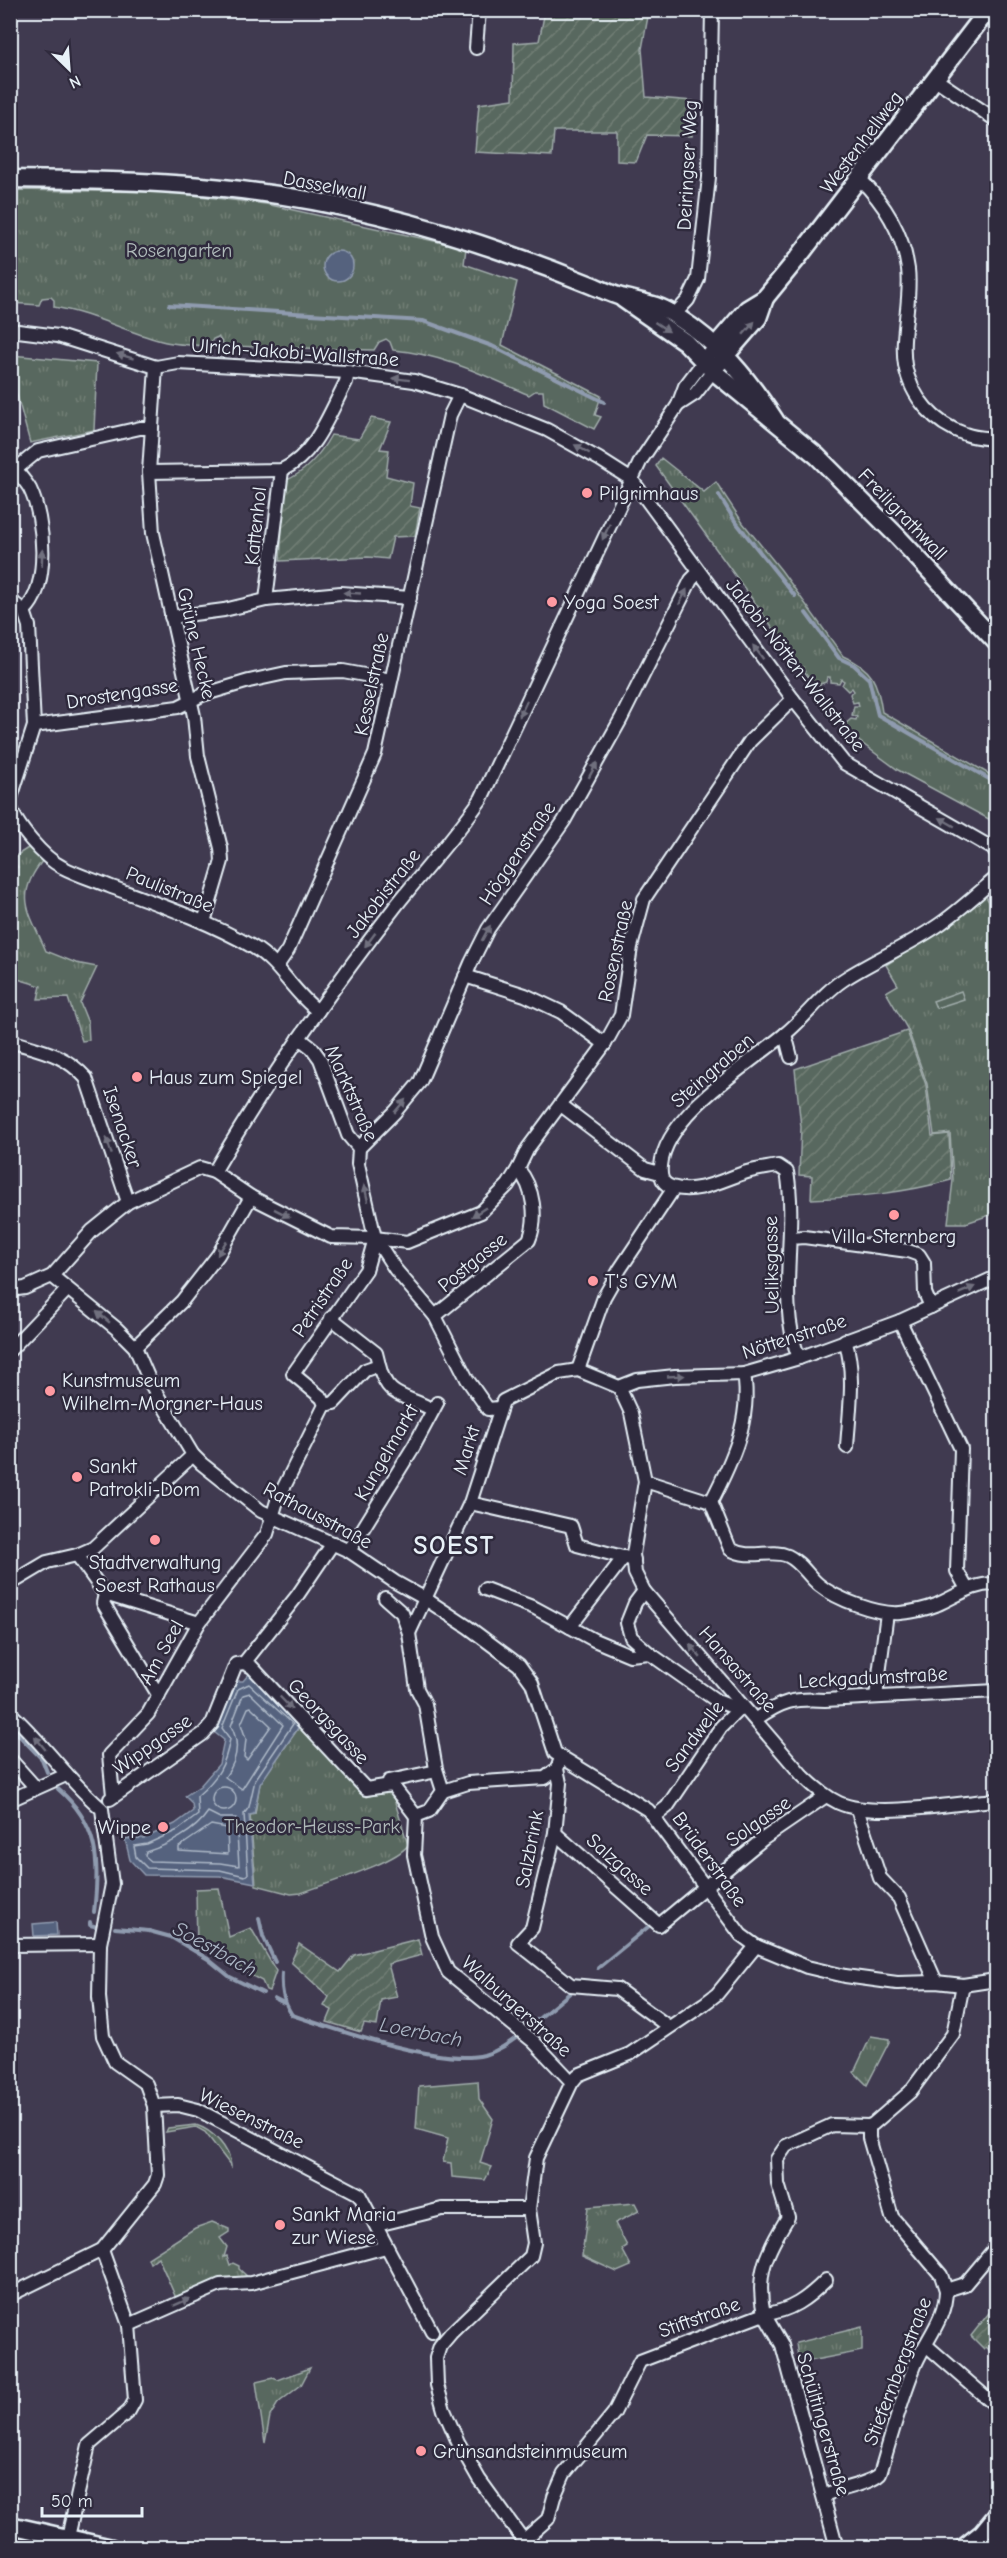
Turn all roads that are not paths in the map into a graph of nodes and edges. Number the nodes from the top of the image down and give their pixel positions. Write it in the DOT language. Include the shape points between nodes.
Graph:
graph roads {
  1 [pos="479,10"];
  2 [pos="712,10"];
  3 [pos="988,10"];
  4 [pos="476,48"];
  5 [pos="935,79"];
  6 [pos="996,120"];
  7 [pos="10,179"];
  8 [pos="860,179"];
  9 [pos="620,296"];
  10 [pos="675,314"];
  11 [pos="10,330"];
  12 [pos="721,350"];
  13 [pos="708,366"];
  14 [pos="156,367"];
  15 [pos="348,372"];
  16 [pos="460,395"];
  17 [pos="775,420"];
  18 [pos="152,428"];
  19 [pos="996,439"];
  20 [pos="282,471"];
  21 [pos="13,472"];
  22 [pos="149,472"];
  23 [pos="632,480"];
  24 [pos="699,572"];
  25 [pos="410,598"];
  26 [pos="10,600"];
  27 [pos="266,600"];
  28 [pos="24,611"];
  29 [pos="171,617"];
  30 [pos="996,642"];
  31 [pos="391,680"];
  32 [pos="793,699"];
  33 [pos="190,702"];
  34 [pos="34,726"];
  35 [pos="10,803"];
  36 [pos="996,853"];
  37 [pos="996,878"];
  38 [pos="204,922"];
  39 [pos="277,966"];
  40 [pos="465,976"];
  41 [pos="318,1011"];
  42 [pos="785,1034"];
  43 [pos="299,1038"];
  44 [pos="10,1041"];
  45 [pos="605,1044"];
  46 [pos="791,1057"];
  47 [pos="561,1105"];
  48 [pos="359,1148"];
  49 [pos="518,1169"];
  50 [pos="214,1172"];
  51 [pos="660,1173"];
  52 [pos="674,1188"];
  53 [pos="251,1197"];
  54 [pos="128,1202"];
  55 [pos="375,1238"];
  56 [pos="790,1238"];
  57 [pos="52,1276"];
  58 [pos="996,1277"];
  59 [pos="10,1290"];
  60 [pos="67,1290"];
  61 [pos="931,1307"];
  62 [pos="435,1316"];
  63 [pos="331,1318"];
  64 [pos="900,1321"];
  65 [pos="845,1340"];
  66 [pos="135,1347"];
  67 [pos="10,1350"];
  68 [pos="799,1358"];
  69 [pos="379,1365"];
  70 [pos="578,1370"];
  71 [pos="744,1374"];
  72 [pos="619,1387"];
  73 [pos="325,1405"];
  74 [pos="499,1408"];
  75 [pos="847,1447"];
  76 [pos="193,1455"];
  77 [pos="645,1481"];
  78 [pos="711,1502"];
  79 [pos="470,1503"];
  80 [pos="272,1516"];
  81 [pos="333,1543"];
  82 [pos="349,1551"];
  83 [pos="77,1556"];
  84 [pos="629,1559"];
  85 [pos="10,1584"];
  86 [pos="996,1584"];
  87 [pos="485,1589"];
  88 [pos="967,1589"];
  89 [pos="644,1591"];
  90 [pos="105,1594"];
  91 [pos="385,1598"];
  92 [pos="424,1598"];
  93 [pos="887,1613"];
  94 [pos="199,1623"];
  95 [pos="570,1627"];
  96 [pos="409,1633"];
  97 [pos="648,1653"];
  98 [pos="244,1663"];
  99 [pos="996,1691"];
  100 [pos="159,1696"];
  101 [pos="876,1697"];
  102 [pos="741,1707"];
  103 [pos="10,1713"];
  104 [pos="756,1719"];
  105 [pos="10,1759"];
  106 [pos="559,1764"];
  107 [pos="436,1769"];
  108 [pos="66,1775"];
  109 [pos="391,1785"];
  110 [pos="36,1788"];
  111 [pos="443,1791"];
  112 [pos="113,1795"];
  113 [pos="826,1796"];
  114 [pos="10,1800"];
  115 [pos="996,1800"];
  116 [pos="102,1809"];
  117 [pos="857,1809"];
  118 [pos="416,1816"];
  119 [pos="654,1817"];
  120 [pos="555,1833"];
  121 [pos="703,1886"];
  122 [pos="659,1925"];
  123 [pos="100,1944"];
  124 [pos="10,1945"];
  125 [pos="756,1946"];
  126 [pos="996,1980"];
  127 [pos="936,1982"];
  128 [pos="963,1986"];
  129 [pos="669,2027"];
  130 [pos="572,2082"];
  131 [pos="154,2106"];
  132 [pos="869,2126"];
  133 [pos="529,2209"];
  134 [pos="376,2226"];
  135 [pos="386,2247"];
  136 [pos="996,2247"];
  137 [pos="102,2250"];
  138 [pos="826,2280"];
  139 [pos="946,2290"];
  140 [pos="10,2295"];
  141 [pos="764,2314"];
  142 [pos="129,2325"];
  143 [pos="432,2332"];
  144 [pos="926,2345"];
  145 [pos="996,2406"];
  146 [pos="824,2495"];
  147 [pos="996,2516"];
  148 [pos="10,2525"];
  149 [pos="68,2537"];
  150 [pos="527,2544"];
  151 [pos="112,2547"];
  152 [pos="837,2547"];
  153 [pos="963,2547"];
  1 -- 4 [label="street"];
  2 -- 10 [label="street, Deiringser Weg" via="709,177 698,279 688,300"];
  3 -- 5 [label="street, Westenhellweg"];
  5 -- 6 [label="street"];
  5 -- 8 [label="street, Westenhellweg"];
  7 -- 9 [label="street, Dasselwall" via="174,184 327,205 455,235"];
  8 -- 12 [label="street, Westenhellweg" via="765,298 747,309"];
  8 -- 19 [label="street" via="879,197 897,229 908,270 905,365 915,392 934,418 966,435"];
  9 -- 10 [label="street, Dasselwall" via="648,302"];
  9 -- 13 [label="street, Dasselwall, one-way" via="685,342"];
  10 -- 12 [label="street, Dasselwall"];
  14 -- 11 [label="street, Ulrich-Jakobi-Wallstraße, one-way" via="58,336"];
  12 -- 13 [label="street, Westenhellweg"];
  12 -- 17 [label="street, Freiligrathwall"];
  13 -- 17 [label="street, Freiligrathwall"];
  13 -- 23 [label="street, Jakobistraße" via="695,394 678,405 648,447"];
  14 -- 15 [label="street, Ulrich-Jakobi-Wallstraße" via="178,363"];
  14 -- 18 [label="street, Grüne Hecke"];
  16 -- 15 [label="street, Ulrich-Jakobi-Wallstraße, one-way" via="414,381"];
  15 -- 20 [label="street, Kattenhol" via="312,446"];
  23 -- 16 [label="street, Ulrich-Jakobi-Wallstraße, one-way" via="547,430"];
  16 -- 25 [label="street, Kesselstraße" via="450,415"];
  17 -- 30 [label="street, Freiligrathwall" via="854,492"];
  18 -- 21 [label="street" via="38,450"];
  18 -- 22 [label="street, Grüne Hecke"];
  20 -- 22 [label="street"];
  20 -- 27 [label="street, Kattenhol"];
  28 -- 21 [label="street, one-way" via="33,603 41,568 42,537 30,490"];
  22 -- 29 [label="street, Grüne Hecke" via="153,533"];
  23 -- 24 [label="street, Jakobi-Nötten-Wallstraße"];
  23 -- 41 [label="street, Jakobistraße, one-way" via="481,799"];
  32 -- 24 [label="street, Jakobi-Nötten-Wallstraße, one-way"];
  40 -- 24 [label="street, Höggenstraße, one-way" via="488,929 564,821 691,580"];
  25 -- 27 [label="street, one-way" via="341,593"];
  25 -- 31 [label="street, Kesselstraße"];
  26 -- 28 [label="street"];
  27 -- 29 [label="street"];
  28 -- 34 [label="street, Paulistraße" via="29,626"];
  29 -- 33 [label="street, Grüne Hecke"];
  31 -- 33 [label="street, Drostengasse" via="343,671 286,673 202,695"];
  31 -- 39 [label="street, Kesselstraße" via="375,754 288,950"];
  36 -- 32 [label="street, Jakobi-Nötten-Wallstraße, one-way" via="844,763"];
  32 -- 45 [label="street, Rosenstraße" via="744,750 644,898 631,947 621,1015"];
  33 -- 34 [label="street, Drostengasse" via="178,707"];
  33 -- 38 [label="street, Grüne Hecke" via="198,756 222,848 222,861"];
  34 -- 35 [label="street, Paulistraße"];
  35 -- 38 [label="street, Paulistraße" via="24,832 61,867"];
  37 -- 42 [label="street, Steingraben" via="941,923 844,979"];
  38 -- 39 [label="street, Paulistraße" via="255,948"];
  39 -- 41 [label="street, Paulistraße"];
  40 -- 45 [label="street" via="525,995 561,1012"];
  48 -- 40 [label="street, Höggenstraße, one-way" via="420,1082"];
  41 -- 43 [label="street, Jakobistraße"];
  42 -- 46 [label="street"];
  42 -- 51 [label="street, Steingraben" via="684,1118 665,1148"];
  43 -- 48 [label="street, Marktstraße" via="320,1059 348,1135"];
  43 -- 50 [label="street, Jakobistraße"];
  54 -- 44 [label="street, Isenacker, one-way" via="86,1078 72,1062"];
  45 -- 47 [label="street, Rosenstraße"];
  47 -- 49 [label="street, Rosenstraße" via="528,1148"];
  47 -- 51 [label="street" via="645,1169"];
  55 -- 48 [label="street, Marktstraße, one-way" via="358,1164"];
  49 -- 55 [label="street, Rosenstraße, one-way" via="495,1200 468,1219 407,1242"];
  49 -- 62 [label="street, Postgasse" via="526,1178 533,1206 534,1228 529,1240"];
  50 -- 53 [label="street, Rosenstraße"];
  50 -- 54 [label="street" via="200,1168"];
  51 -- 52 [label="street" via="665,1185"];
  52 -- 56 [label="street, Ueliksgasse" via="710,1186 778,1166 787,1172"];
  52 -- 70 [label="street" via="604,1297"];
  53 -- 55 [label="street, Rosenstraße, one-way" via="331,1237"];
  53 -- 66 [label="street, one-way" via="218,1255 182,1301"];
  54 -- 57 [label="street" via="92,1231"];
  55 -- 62 [label="street, Marktstraße" via="395,1269"];
  55 -- 63 [label="street, Petristraße" via="366,1270"];
  56 -- 61 [label="street" via="816,1238 919,1255 924,1263 925,1293"];
  56 -- 68 [label="street, Ueliksgasse" via="790,1311"];
  57 -- 59 [label="street"];
  57 -- 60 [label="street, Rathausstraße"];
  61 -- 58 [label="street, Nöttenstraße, one-way"];
  66 -- 60 [label="street, Rathausstraße, one-way"];
  60 -- 67 [label="street"];
  61 -- 64 [label="street, Nöttenstraße"];
  62 -- 74 [label="street, Marktstraße" via="467,1379 488,1409"];
  63 -- 69 [label="street" via="376,1353"];
  63 -- 73 [label="street, Petristraße" via="292,1374 322,1398"];
  64 -- 65 [label="street, Nöttenstraße"];
  64 -- 88 [label="street" via="961,1449 957,1570"];
  65 -- 68 [label="street, Nöttenstraße"];
  65 -- 75 [label="street" via="850,1389"];
  66 -- 76 [label="street, Rathausstraße" via="151,1384"];
  68 -- 71 [label="street, Nöttenstraße"];
  69 -- 73 [label="street" via="365,1370 334,1403"];
  69 -- 82 [label="street, Kungelmarkt" via="390,1391 435,1406"];
  70 -- 72 [label="street"];
  70 -- 74 [label="street" via="559,1373 503,1401"];
  72 -- 71 [label="street, Nöttenstraße, one-way" via="637,1380 675,1376"];
  71 -- 78 [label="street" via="742,1432"];
  72 -- 77 [label="street" via="631,1413"];
  73 -- 80 [label="street, Am Seel"];
  74 -- 79 [label="street, Markt"];
  76 -- 80 [label="street, Rathausstraße"];
  76 -- 83 [label="street" via="93,1548"];
  77 -- 78 [label="street"];
  77 -- 84 [label="street, Hansastraße"];
  78 -- 93 [label="street" via="730,1549 748,1556 788,1556 820,1586 853,1603"];
  79 -- 84 [label="street, Markt" via="571,1526 577,1545"];
  79 -- 92 [label="street, Markt"];
  80 -- 81 [label="street, Rathausstraße"];
  80 -- 94 [label="street, Am Seel" via="267,1534"];
  81 -- 82 [label="street, Rathausstraße"];
  81 -- 98 [label="street"];
  82 -- 92 [label="street, Rathausstraße"];
  83 -- 85 [label="street" via="47,1562"];
  83 -- 90 [label="street"];
  84 -- 89 [label="street, Hansastraße"];
  84 -- 95 [label="street"];
  86 -- 88 [label="street"];
  87 -- 95 [label="street" via="535,1608"];
  88 -- 93 [label="street" via="935,1606"];
  89 -- 97 [label="street, Sandwelle" via="627,1623 631,1637"];
  102 -- 89 [label="street, Hansastraße, one-way"];
  90 -- 94 [label="street"];
  90 -- 100 [label="street" via="103,1603"];
  91 -- 96 [label="street" via="402,1613"];
  92 -- 96 [label="street, Markt"];
  92 -- 106 [label="street" via="519,1665 532,1683"];
  93 -- 101 [label="street"];
  94 -- 100 [label="street, Am Seel"];
  95 -- 97 [label="street" via="630,1656"];
  96 -- 107 [label="street" via="417,1689 425,1704"];
  97 -- 102 [label="street, Sandwelle" via="717,1701"];
  98 -- 109 [label="street, Georgsgasse, one-way" via="366,1789"];
  98 -- 112 [label="street, Wippgasse" via="236,1664 212,1724 204,1734"];
  99 -- 101 [label="street, Leckgadumstraße"];
  100 -- 112 [label="street, Am Seel" via="148,1714 109,1755"];
  101 -- 104 [label="street, Leckgadumstraße" via="798,1698"];
  102 -- 104 [label="street, Hansastraße"];
  102 -- 119 [label="street, Sandwelle" via="721,1728 667,1807"];
  108 -- 103 [label="street, one-way"];
  104 -- 113 [label="street, Hansastraße"];
  105 -- 110 [label="street"];
  106 -- 111 [label="street" via="545,1778 468,1784"];
  106 -- 119 [label="street, Brüderstraße" via="648,1810"];
  106 -- 120 [label="street, Salzbrink"];
  107 -- 109 [label="street" via="389,1780"];
  107 -- 111 [label="street"];
  108 -- 110 [label="street"];
  108 -- 116 [label="street"];
  109 -- 118 [label="street"];
  110 -- 114 [label="street"];
  111 -- 118 [label="street" via="429,1811"];
  112 -- 116 [label="street"];
  113 -- 117 [label="street, Hansastraße"];
  113 -- 121 [label="street, Solgasse"];
  115 -- 117 [label="street"];
  116 -- 123 [label="street" via="112,1884"];
  117 -- 127 [label="street" via="880,1878 899,1898"];
  118 -- 130 [label="street, Walburgerstraße" via="414,1855 432,1937 448,1972 533,2041"];
  119 -- 121 [label="street, Brüderstraße"];
  120 -- 122 [label="street, Salzgasse"];
  120 -- 129 [label="street, Salzbrink" via="532,1928 518,1943 571,1985 617,1989"];
  121 -- 122 [label="street, Solgasse"];
  121 -- 125 [label="street, Brüderstraße" via="741,1935"];
  123 -- 124 [label="street"];
  123 -- 131 [label="street" via="103,2036 115,2062 146,2084"];
  125 -- 127 [label="street, Brüderstraße" via="807,1967 845,1976 897,1983"];
  125 -- 129 [label="street" via="717,1994"];
  126 -- 128 [label="street, Brüderstraße"];
  127 -- 128 [label="street, Brüderstraße"];
  128 -- 132 [label="street" via="953,2034 910,2092"];
  129 -- 130 [label="street" via="630,2054 578,2075"];
  130 -- 133 [label="street, Walburgerstraße" via="537,2158"];
  131 -- 134 [label="street, Wiesenstraße" via="178,2105 198,2110 359,2194"];
  131 -- 137 [label="street" via="158,2175 155,2184"];
  132 -- 139 [label="street" via="869,2139 892,2217 941,2275"];
  132 -- 141 [label="street, Stiftstraße" via="832,2125 786,2146 777,2159 778,2184 788,2217 763,2263 759,2286"];
  133 -- 134 [label="street" via="442,2209"];
  133 -- 150 [label="street, Walburgerstraße" via="534,2243 531,2256 451,2333 436,2358 437,2385 458,2442 479,2479"];
  134 -- 135 [label="street, Wiesenstraße"];
  142 -- 135 [label="street, one-way" via="220,2285 251,2283"];
  135 -- 143 [label="street, Wiesenstraße"];
  136 -- 139 [label="street, Stiefernbergstraße" via="964,2284"];
  137 -- 140 [label="street"];
  137 -- 142 [label="street"];
  138 -- 141 [label="street" via="790,2308"];
  139 -- 144 [label="street, Stiefernbergstraße" via="943,2314"];
  141 -- 146 [label="street, Schültingerstraße" via="782,2345"];
  141 -- 150 [label="street, Stiftstraße" via="640,2361 614,2413 564,2474 548,2518"];
  142 -- 149 [label="street" via="135,2400 119,2421 90,2442"];
  144 -- 145 [label="street"];
  144 -- 146 [label="street, Stiefernbergstraße" via="900,2407 880,2474"];
  146 -- 152 [label="street, Schültingerstraße"];
  147 -- 153 [label="street"];
  148 -- 149 [label="street"];
  149 -- 151 [label="street"];
}
